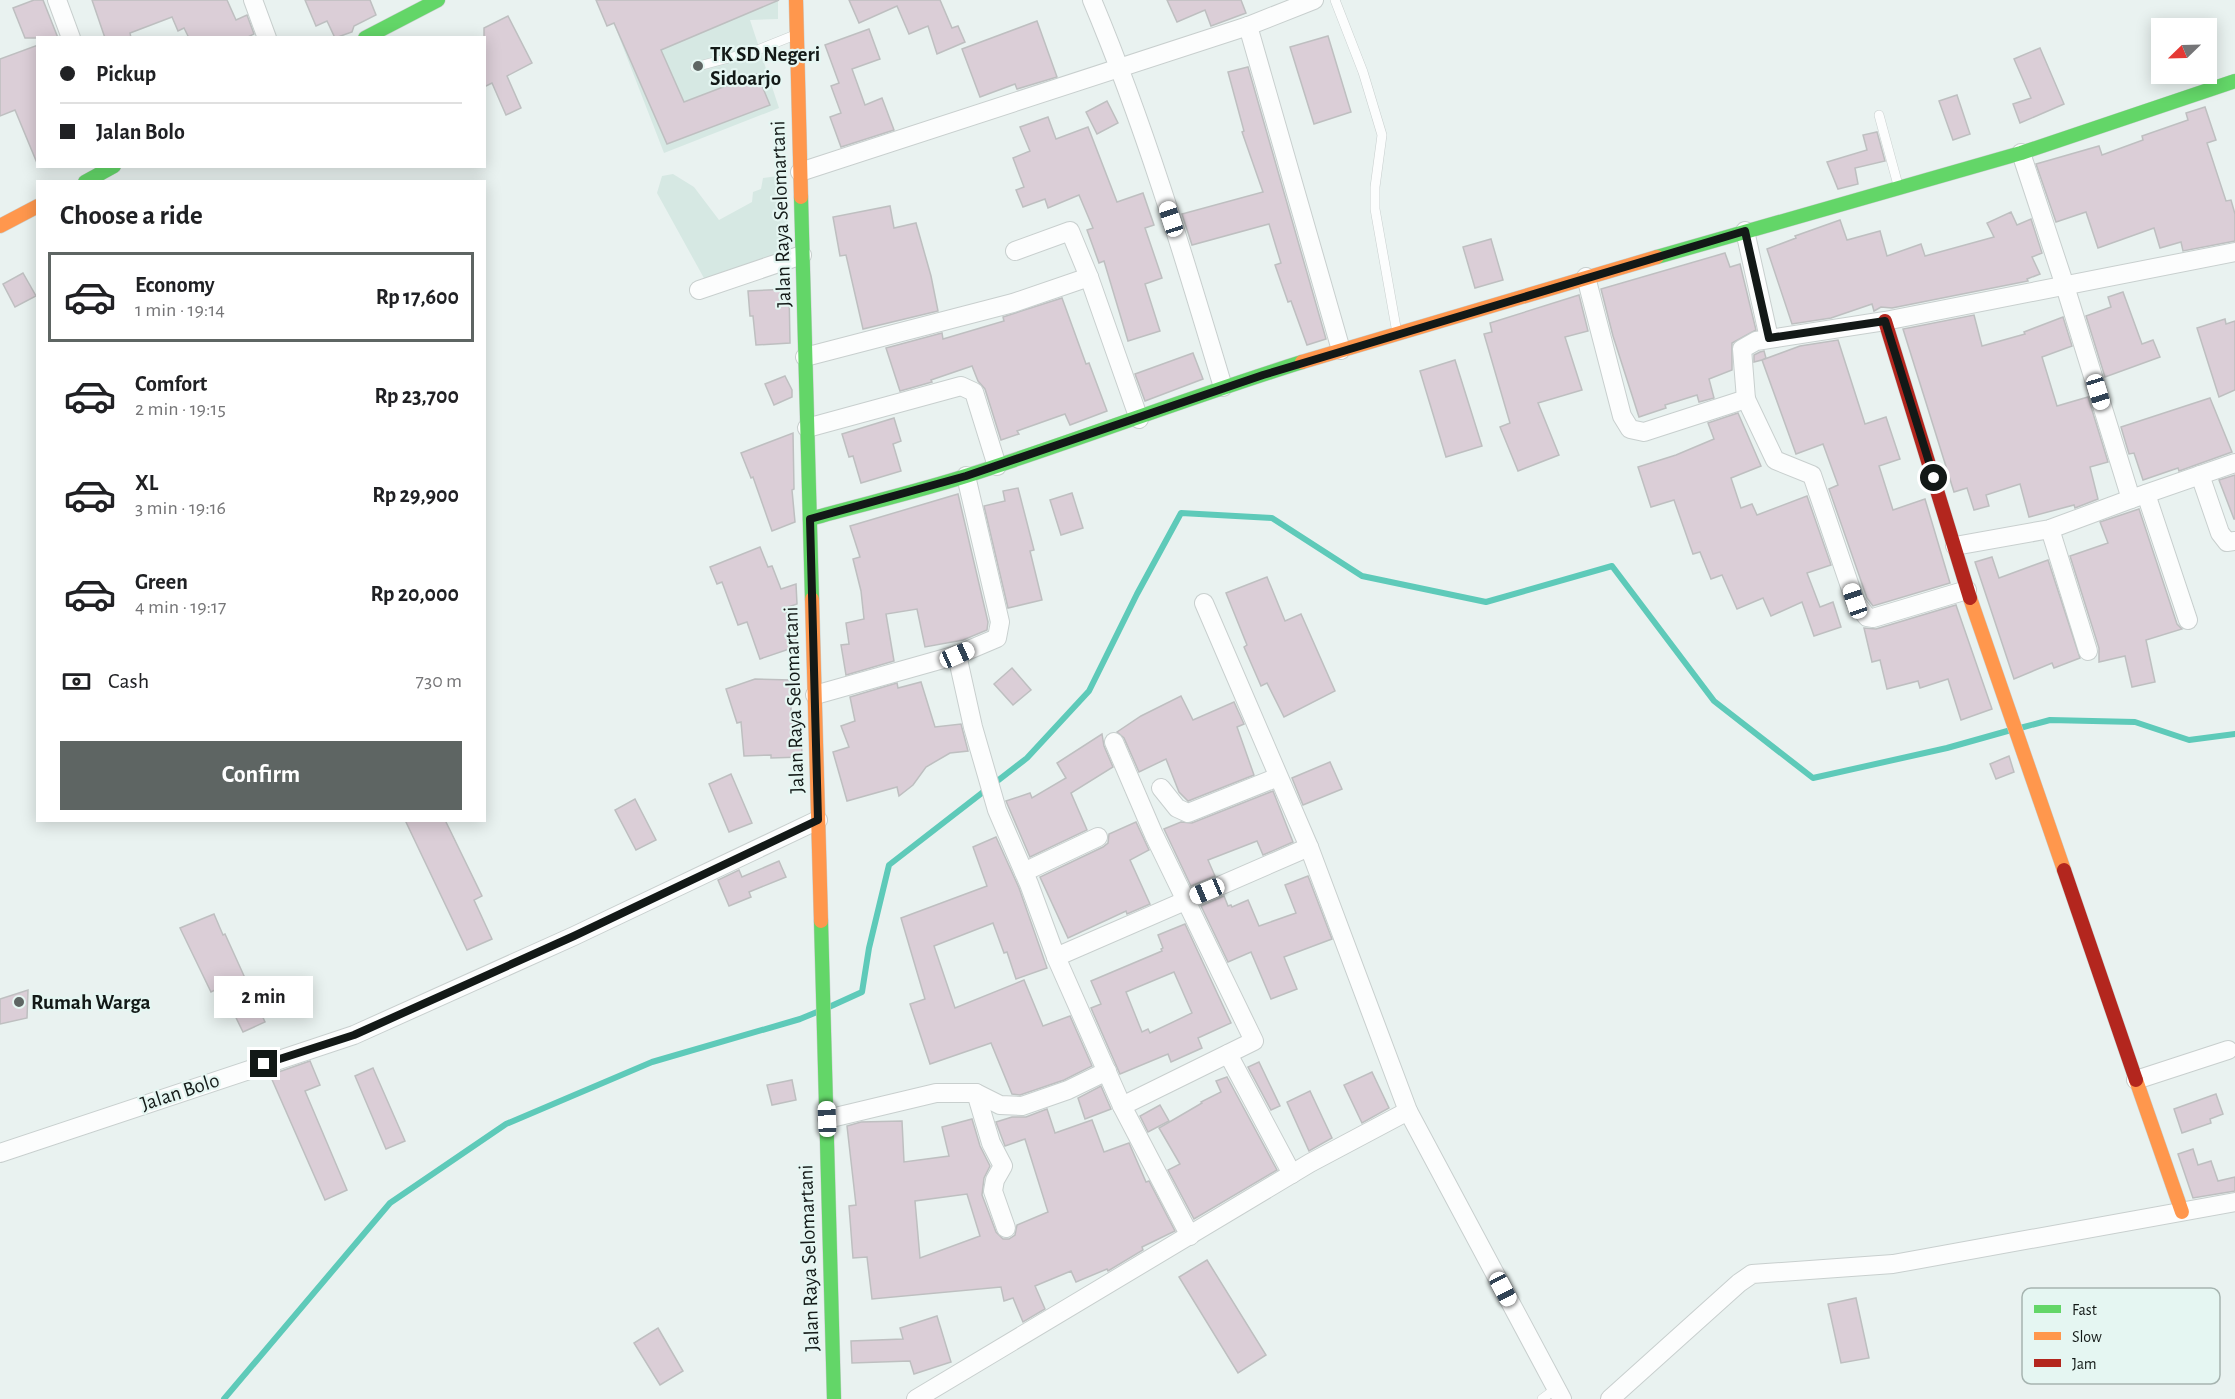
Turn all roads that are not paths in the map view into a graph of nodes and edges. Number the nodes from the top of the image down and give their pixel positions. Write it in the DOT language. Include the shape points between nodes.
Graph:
graph roads {
  1 [pos="57,0"];
  2 [pos="253,0"];
  3 [pos="438,0"];
  4 [pos="796,0"];
  5 [pos="1092,0"];
  6 [pos="1314,0"];
  7 [pos="1335,0"];
  8 [pos="1248,26"];
  9 [pos="797,35"];
  10 [pos="70,36"];
  11 [pos="266,36"];
  12 [pos="369,36"];
  13 [pos="695,67"];
  14 [pos="1120,67"];
  15 [pos="2235,81"];
  16 [pos="1879,116"];
  17 [pos="2021,153"];
  18 [pos="110,168"];
  19 [pos="801,172"];
  20 [pos="89,180"];
  21 [pos="1899,188"];
  22 [pos="36,207"];
  23 [pos="0,226"];
  24 [pos="1745,231"];
  25 [pos="1016,251"];
  26 [pos="2235,252"];
  27 [pos="802,255"];
  28 [pos="1089,277"];
  29 [pos="1586,277"];
  30 [pos="2065,286"];
  31 [pos="699,291"];
  32 [pos="1885,321"];
  33 [pos="1397,335"];
  34 [pos="1769,338"];
  35 [pos="1341,350"];
  36 [pos="805,357"];
  37 [pos="1223,387"];
  38 [pos="1746,399"];
  39 [pos="1139,419"];
  40 [pos="807,428"];
  41 [pos="2235,463"];
  42 [pos="997,466"];
  43 [pos="2200,475"];
  44 [pos="966,476"];
  45 [pos="2138,496"];
  46 [pos="810,519"];
  47 [pos="2050,529"];
  48 [pos="2235,541"];
  49 [pos="1955,546"];
  50 [pos="1966,590"];
  51 [pos="1204,603"];
  52 [pos="2188,620"];
  53 [pos="2088,651"];
  54 [pos="957,655"];
  55 [pos="814,695"];
  56 [pos="1114,742"];
  57 [pos="1278,777"];
  58 [pos="1161,788"];
  59 [pos="818,820"];
  60 [pos="1098,837"];
  61 [pos="1309,847"];
  62 [pos="1024,872"];
  63 [pos="1186,899"];
  64 [pos="1056,957"];
  65 [pos="2228,1050"];
  66 [pos="1228,1054"];
  67 [pos="1107,1071"];
  68 [pos="2136,1080"];
  69 [pos="976,1093"];
  70 [pos="1122,1106"];
  71 [pos="1407,1111"];
  72 [pos="827,1119"];
  73 [pos="0,1154"];
  74 [pos="1292,1174"];
  75 [pos="2235,1202"];
  76 [pos="2182,1212"];
  77 [pos="1006,1228"];
  78 [pos="1190,1236"];
  79 [pos="1554,1396"];
  80 [pos="834,1399"];
  81 [pos="916,1399"];
  82 [pos="1611,1399"];
  1 -- 10 [label="street"];
  2 -- 11 [label="street"];
  3 -- 12 [label="street"];
  4 -- 9 [label="street, Jalan Raya Selomartani"];
  5 -- 14 [label="street"];
  6 -- 8 [label="street"];
  7 -- 33 [label="lane" via="1382,135 1375,209"];
  8 -- 14 [label="street"];
  8 -- 35 [label="street"];
  9 -- 13 [label="lane"];
  9 -- 19 [label="street, Jalan Raya Selomartani"];
  14 -- 19 [label="street"];
  14 -- 37 [label="street" via="1179,240"];
  15 -- 17 [label="street"];
  16 -- 21 [label="lane"];
  17 -- 21 [label="street"];
  17 -- 30 [label="street"];
  18 -- 20 [label="street"];
  19 -- 27 [label="street, Jalan Raya Selomartani"];
  21 -- 24 [label="street"];
  22 -- 23 [label="street"];
  24 -- 29 [label="street"];
  24 -- 34 [label="street"];
  25 -- 28 [label="street" via="1070,231"];
  26 -- 30 [label="street"];
  27 -- 31 [label="street"];
  27 -- 36 [label="street, Jalan Raya Selomartani"];
  28 -- 36 [label="street" via="1013,303"];
  28 -- 39 [label="street"];
  29 -- 33 [label="street"];
  29 -- 38 [label="street" via="1622,416 1630,429 1655,430"];
  30 -- 32 [label="street"];
  30 -- 45 [label="street"];
  32 -- 34 [label="street"];
  32 -- 49 [label="street"];
  33 -- 35 [label="street"];
  34 -- 38 [label="street" via="1742,349"];
  35 -- 37 [label="street"];
  36 -- 40 [label="street, Jalan Raya Selomartani"];
  37 -- 39 [label="street"];
  38 -- 50 [label="street" via="1775,460 1812,475 1855,601 1867,617"];
  39 -- 42 [label="street"];
  40 -- 42 [label="street" via="961,386 974,392"];
  40 -- 46 [label="street, Jalan Raya Selomartani"];
  41 -- 43 [label="street"];
  42 -- 44 [label="street"];
  43 -- 45 [label="street"];
  43 -- 48 [label="street" via="2220,533 2227,542"];
  44 -- 46 [label="street"];
  44 -- 54 [label="street" via="1000,622 997,638"];
  45 -- 47 [label="street"];
  45 -- 52 [label="street"];
  46 -- 55 [label="street, Jalan Raya Selomartani"];
  47 -- 49 [label="street"];
  47 -- 53 [label="street"];
  49 -- 50 [label="street"];
  50 -- 68 [label="street"];
  51 -- 57 [label="street"];
  54 -- 55 [label="street"];
  54 -- 62 [label="street" via="985,772"];
  55 -- 59 [label="street, Jalan Raya Selomartani"];
  56 -- 63 [label="street"];
  57 -- 58 [label="street" via="1188,813 1177,808"];
  57 -- 61 [label="street"];
  59 -- 72 [label="street, Jalan Raya Selomartani"];
  59 -- 73 [label="street, Jalan Bolo" via="354,1035"];
  60 -- 62 [label="street"];
  61 -- 63 [label="street"];
  61 -- 71 [label="street"];
  62 -- 64 [label="street"];
  63 -- 64 [label="street"];
  63 -- 66 [label="street" via="1254,1041"];
  64 -- 67 [label="street"];
  65 -- 68 [label="street"];
  66 -- 70 [label="street"];
  66 -- 74 [label="street"];
  67 -- 69 [label="street" via="1022,1106 1000,1106"];
  67 -- 70 [label="street"];
  68 -- 76 [label="street"];
  69 -- 72 [label="street" via="936,1093"];
  69 -- 77 [label="street" via="991,1143 1003,1166 993,1191"];
  70 -- 78 [label="street"];
  71 -- 74 [label="street"];
  71 -- 79 [label="street"];
  72 -- 80 [label="street, Jalan Raya Selomartani"];
  74 -- 78 [label="street"];
  75 -- 76 [label="street"];
  76 -- 82 [label="street" via="1893,1264 1752,1274"];
  78 -- 81 [label="street"];
}
